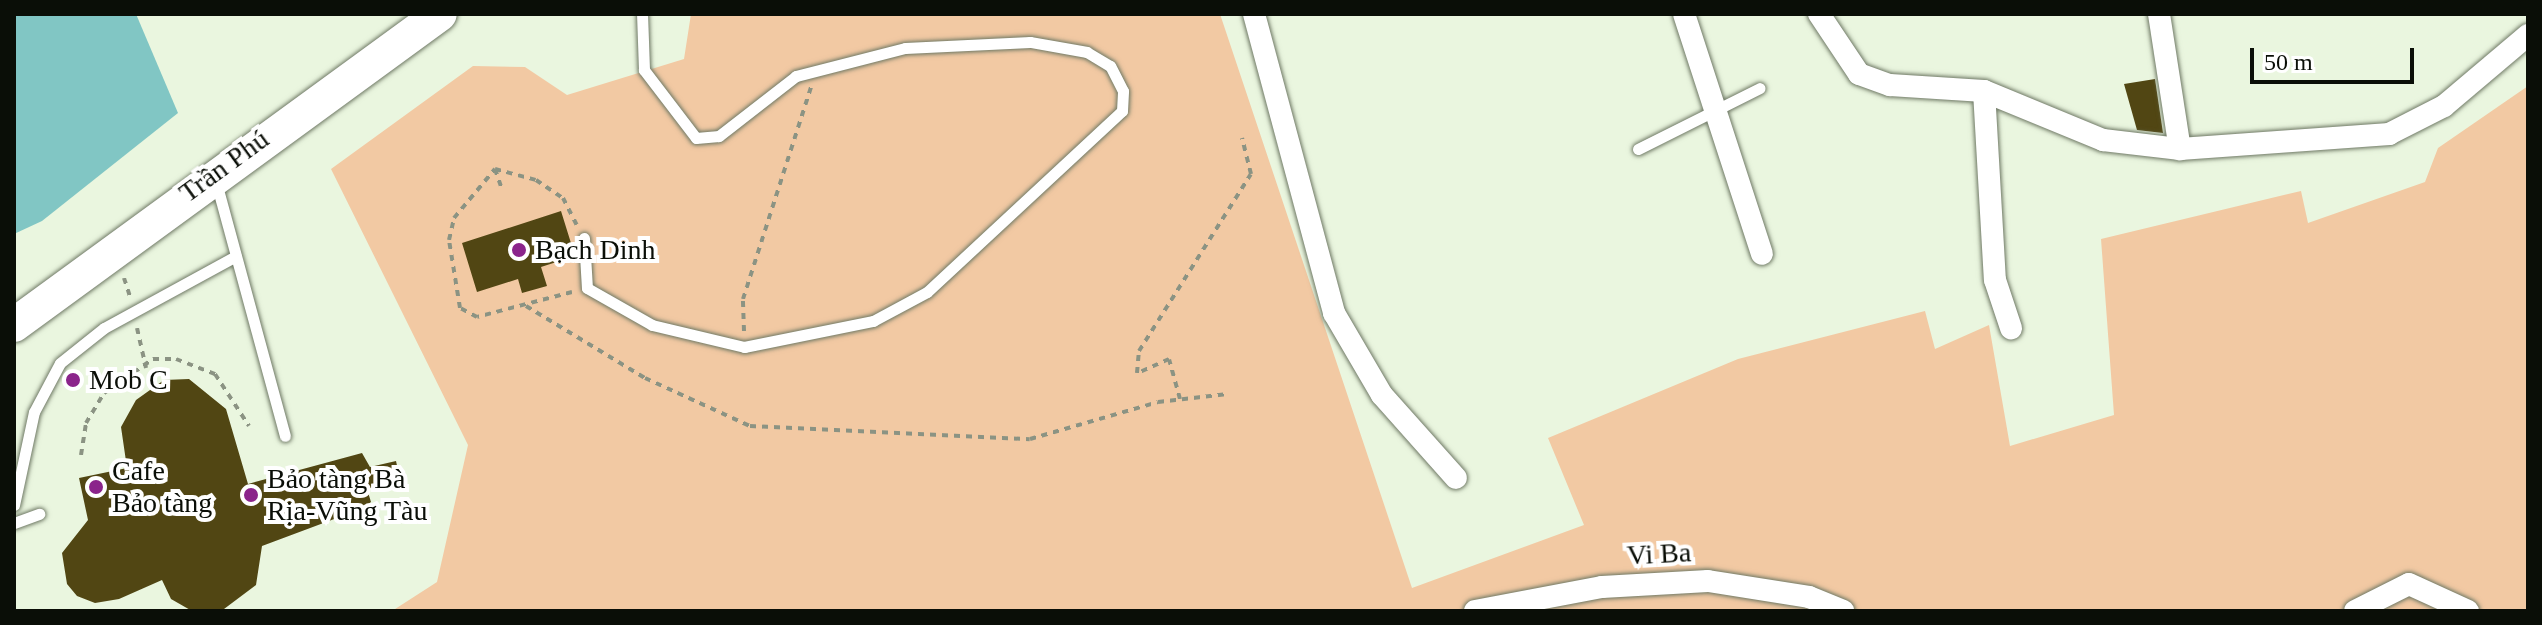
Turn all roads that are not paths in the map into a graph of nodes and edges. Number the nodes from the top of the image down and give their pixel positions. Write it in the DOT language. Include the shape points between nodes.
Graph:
graph roads {
  1 [pos="440,14"];
  2 [pos="642,14"];
  3 [pos="1254,14"];
  4 [pos="1684,14"];
  5 [pos="1819,14"];
  6 [pos="2159,14"];
  7 [pos="2528,35"];
  8 [pos="1760,88"];
  9 [pos="1984,91"];
  10 [pos="1712,111"];
  11 [pos="1638,149"];
  12 [pos="2180,149"];
  13 [pos="213,173"];
  14 [pos="584,238"];
  15 [pos="1762,254"];
  16 [pos="236,256"];
  17 [pos="14,325"];
  18 [pos="2011,328"];
  19 [pos="285,436"];
  20 [pos="1456,478"];
  21 [pos="14,505"];
  22 [pos="39,514"];
  23 [pos="14,523"];
  24 [pos="1475,611"];
  25 [pos="1843,611"];
  26 [pos="2355,611"];
  27 [pos="2468,611"];
  1 -- 13 [label="main road, Trần Phú"];
  2 -- 14 [label="lane" via="644,70 696,138 719,136 774,88 817,70 905,48 1030,42 1087,52 1110,66 1123,91 1122,111 915,299 873,321 744,347 652,325 587,288"];
  3 -- 20 [label="street" via="1334,313 1382,395"];
  4 -- 10 [label="street"];
  5 -- 9 [label="street" via="1859,74 1890,85"];
  6 -- 12 [label="street"];
  7 -- 12 [label="street" via="2444,106 2389,134"];
  8 -- 10 [label="lane"];
  9 -- 12 [label="street" via="2103,140"];
  9 -- 18 [label="street" via="1995,280"];
  10 -- 11 [label="lane"];
  10 -- 15 [label="street"];
  13 -- 16 [label="lane"];
  13 -- 17 [label="main road, Trần Phú"];
  16 -- 19 [label="lane"];
  16 -- 21 [label="lane" via="104,328 60,363 34,412"];
  22 -- 23 [label="lane"];
  24 -- 25 [label="street, Vi Ba" via="1602,587 1708,581 1809,597"];
  26 -- 27 [label="street" via="2409,584"];
}
